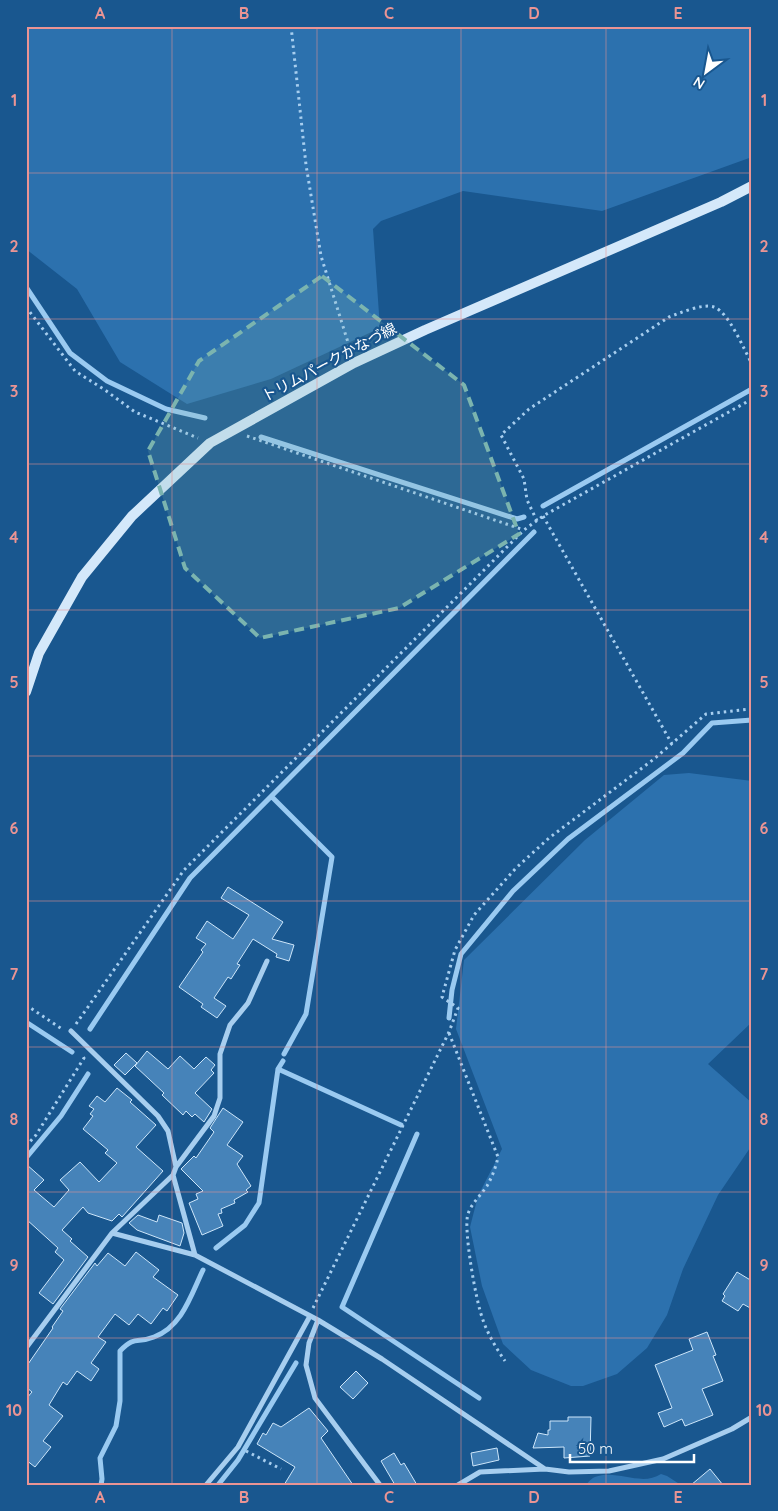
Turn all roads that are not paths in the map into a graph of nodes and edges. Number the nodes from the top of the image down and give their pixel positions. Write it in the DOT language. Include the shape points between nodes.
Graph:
graph roads {
  1 [pos="752,186"];
  2 [pos="26,692"];
  3 [pos="267,961"];
  4 [pos="68,1031"];
  5 [pos="176,1168"];
  6 [pos="173,1175"];
  7 [pos="112,1233"];
  8 [pos="195,1255"];
  9 [pos="310,1316"];
  10 [pos="318,1320"];
  11 [pos="26,1348"];
  12 [pos="752,1417"];
  13 [pos="545,1469"];
  14 [pos="206,1485"];
  15 [pos="380,1485"];
  16 [pos="458,1485"];
  1 -- 2 [label="main road, トリムパークかなづ線" via="354,362 210,444 132,516 82,577 39,654"];
  3 -- 5 [label="street" via="248,1003 230,1025 220,1054 220,1098 214,1116"];
  4 -- 5 [label="street" via="158,1116 168,1131"];
  5 -- 6 [label="street"];
  6 -- 7 [label="street"];
  6 -- 8 [label="street"];
  7 -- 8 [label="street"];
  7 -- 11 [label="street"];
  8 -- 9 [label="street"];
  9 -- 10 [label="street"];
  9 -- 14 [label="street" via="238,1447"];
  10 -- 13 [label="street" via="382,1359"];
  10 -- 15 [label="street" via="309,1343 306,1365 315,1398"];
  12 -- 13 [label="street" via="663,1460 609,1471"];
  13 -- 16 [label="street" via="480,1472"];
}
